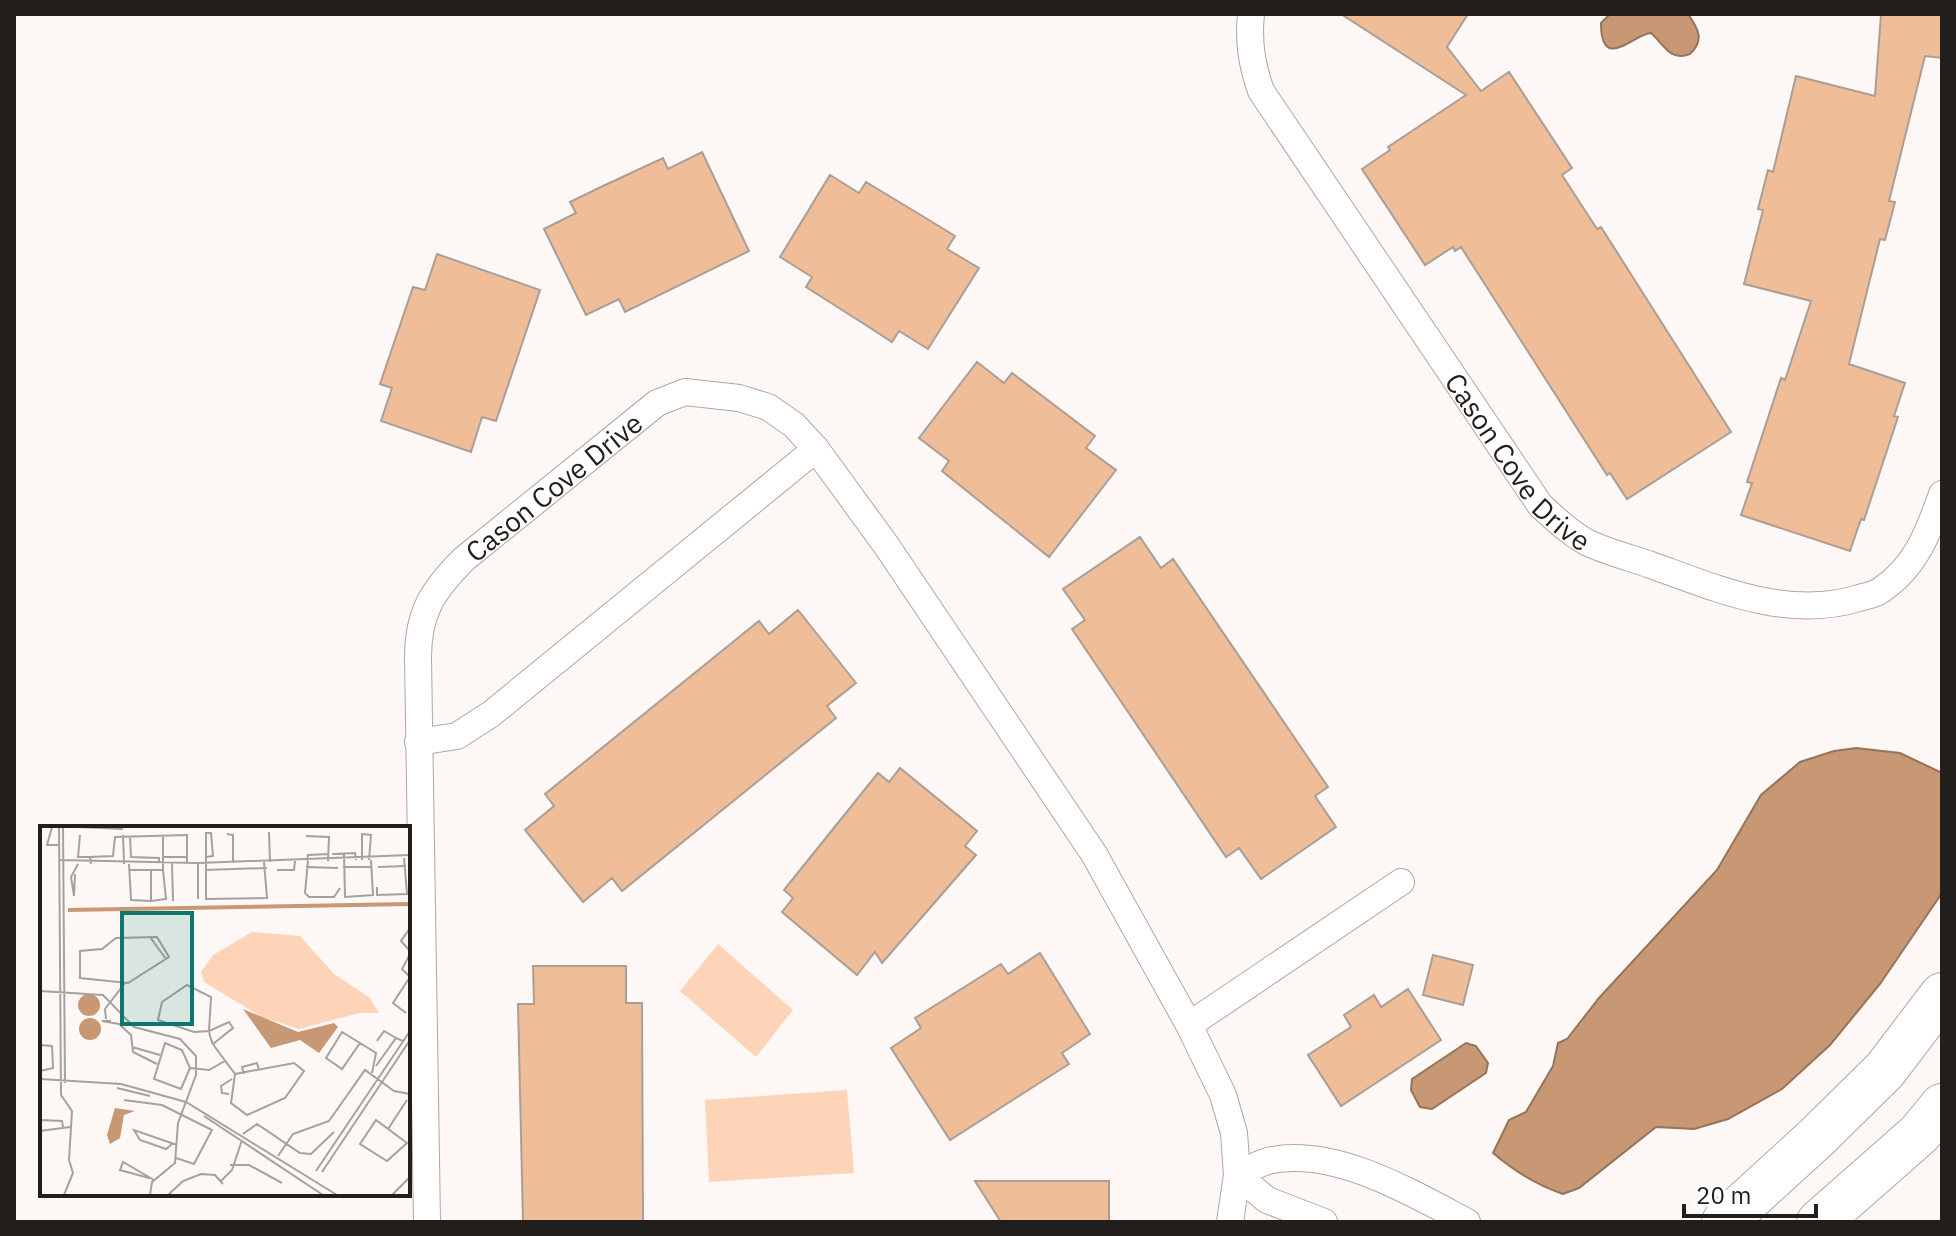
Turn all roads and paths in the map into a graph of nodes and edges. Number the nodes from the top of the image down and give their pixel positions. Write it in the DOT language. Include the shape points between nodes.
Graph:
graph roads {
  1 [pos="1251,14"];
  2 [pos="816,449"];
  3 [pos="1942,494"];
  4 [pos="418,742"];
  5 [pos="1401,882"];
  6 [pos="1942,995"];
  7 [pos="1189,1025"];
  8 [pos="1942,1106"];
  9 [pos="1237,1175"];
  10 [pos="427,1222"];
  11 [pos="1230,1222"];
  12 [pos="1324,1222"];
  13 [pos="1467,1222"];
  14 [pos="1724,1222"];
  15 [pos="1819,1222"];
  1 -- 3 [label="lane, Cason Cove Drive" via="1252,63 1261,91 1540,505 1564,527 1588,543 1723,591 1765,602 1821,606 1880,592 1906,568 1927,537"];
  2 -- 4 [label="lane" via="491,714 457,736"];
  2 -- 4 [label="lane, Cason Cove Drive" via="768,407 739,398 685,392 657,403 464,559 429,599 418,641"];
  2 -- 7 [label="lane, Cason Cove Drive" via="1094,854"];
  4 -- 10 [label="lane, Cason Cove Drive"];
  5 -- 7 [label="lane"];
  6 -- 14 [label="street" via="1885,1070"];
  7 -- 9 [label="lane, Cason Cove Drive" via="1223,1095 1234,1133"];
  8 -- 15 [label="street" via="1919,1134"];
  9 -- 11 [label="lane, Cason Cove Drive"];
  9 -- 12 [label="lane" via="1267,1200"];
  9 -- 13 [label="lane" via="1270,1160 1304,1158 1400,1187"];
}
